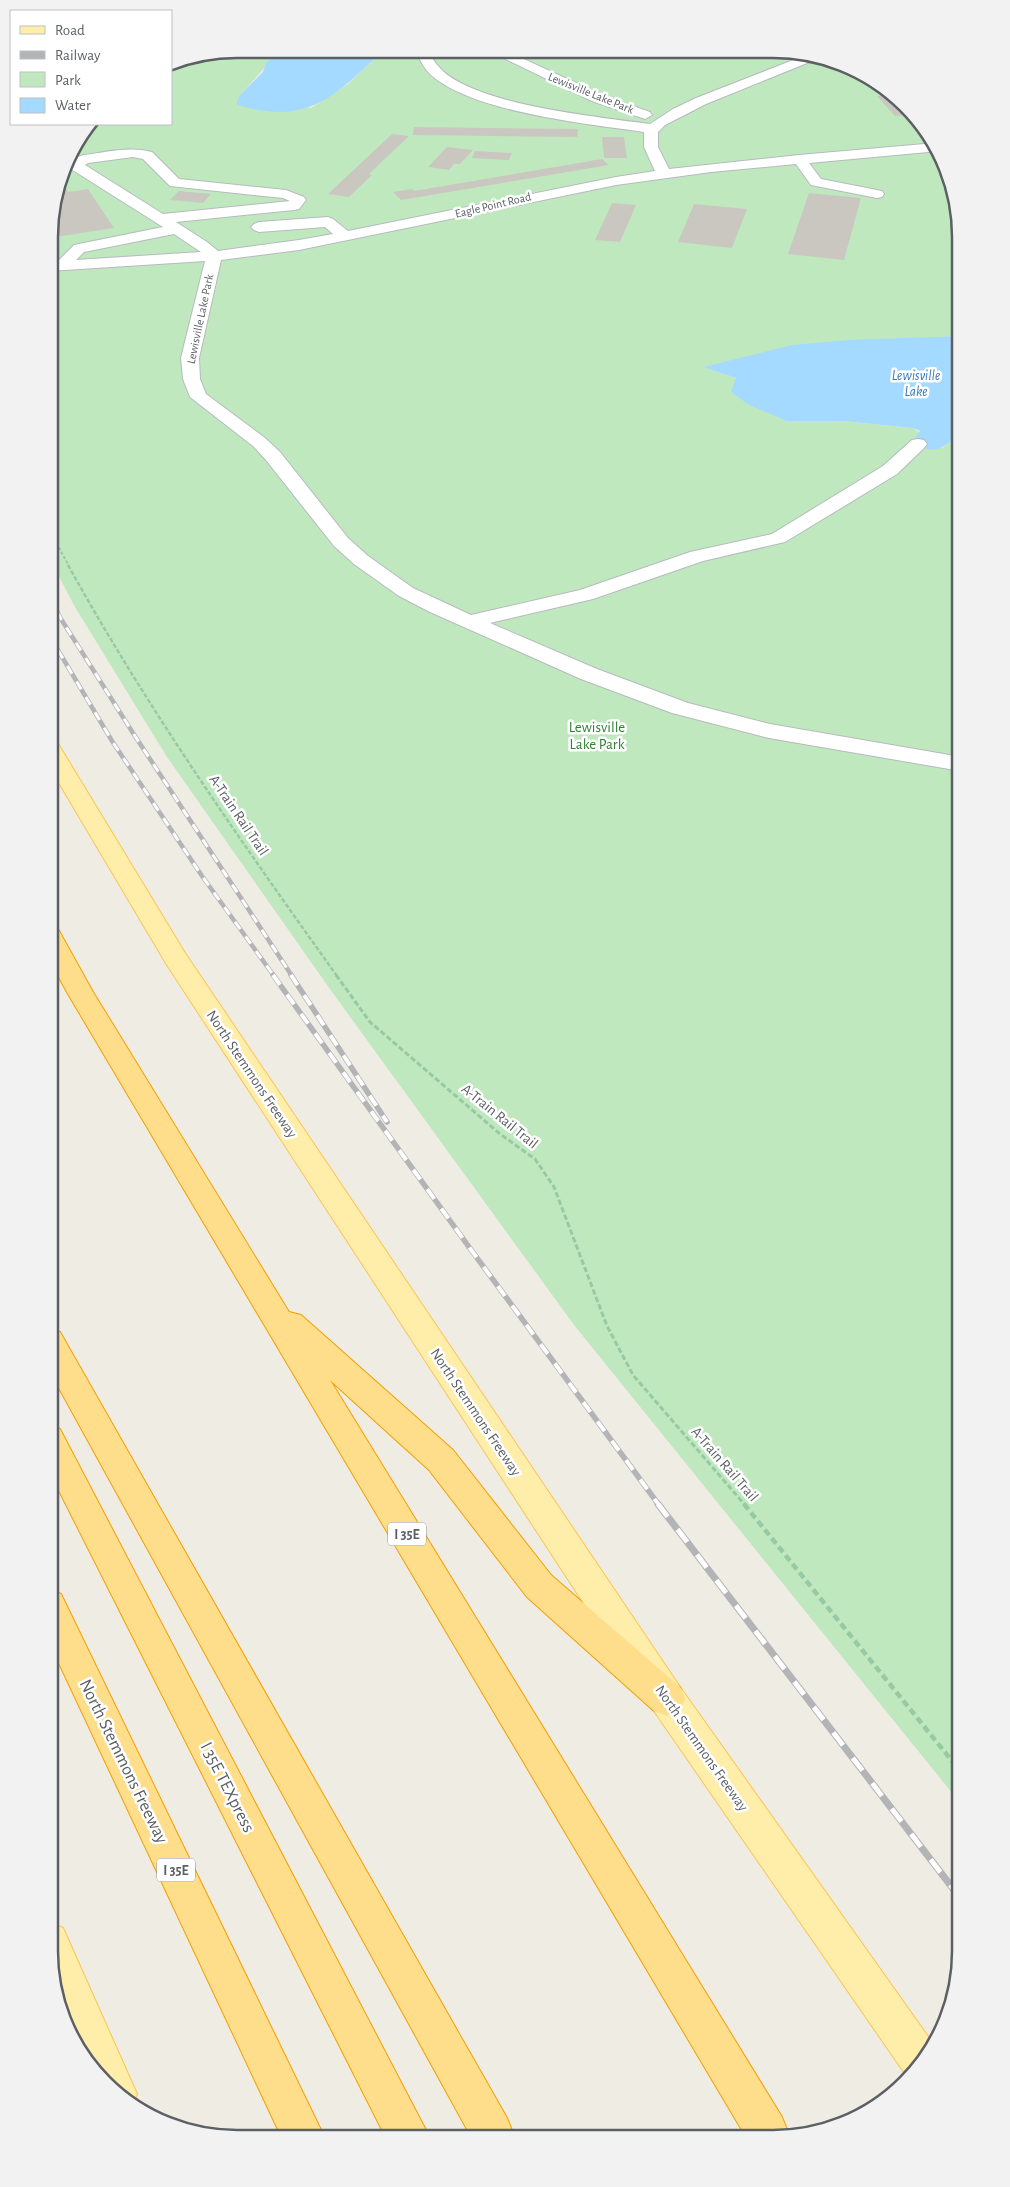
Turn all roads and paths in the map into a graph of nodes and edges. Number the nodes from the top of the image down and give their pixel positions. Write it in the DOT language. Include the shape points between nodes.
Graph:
graph roads {
  1 [pos="424,58"];
  2 [pos="510,58"];
  3 [pos="800,60"];
  4 [pos="658,125"];
  5 [pos="929,148"];
  6 [pos="799,160"];
  7 [pos="74,162"];
  8 [pos="73,163"];
  9 [pos="664,174"];
  10 [pos="877,194"];
  11 [pos="168,224"];
  12 [pos="259,228"];
  13 [pos="346,237"];
  14 [pos="214,256"];
  15 [pos="58,265"];
  16 [pos="58,266"];
  17 [pos="918,444"];
  18 [pos="58,546"];
  19 [pos="469,622"];
  20 [pos="58,762"];
  21 [pos="952,762"];
  22 [pos="58,952"];
  23 [pos="269,1305"];
  24 [pos="58,1357"];
  25 [pos="58,1456"];
  26 [pos="58,1624"];
  27 [pos="667,1699"];
  28 [pos="952,1761"];
  29 [pos="58,1963"];
  30 [pos="918,2056"];
  31 [pos="107,2074"];
  32 [pos="300,2130"];
  33 [pos="405,2130"];
  34 [pos="490,2130"];
  35 [pos="766,2130"];
  1 -- 4 [label="street" via="438,74 486,98 535,110"];
  2 -- 4 [label="street, Lewisville Lake Park"];
  3 -- 4 [label="street" via="774,67"];
  4 -- 9 [label="street" via="650,139"];
  5 -- 6 [label="street, Eagle Point Road"];
  6 -- 9 [label="street, Eagle Point Road"];
  6 -- 10 [label="street" via="816,182"];
  7 -- 11 [label="street" via="133,153 147,155 175,184 286,194 299,200 294,206"];
  8 -- 11 [label="street, Lewisville Lake Park"];
  9 -- 13 [label="street, Eagle Point Road" via="556,192"];
  11 -- 14 [label="street, Lewisville Lake Park"];
  11 -- 15 [label="street" via="79,248"];
  12 -- 13 [label="street" via="328,222"];
  13 -- 14 [label="street, Eagle Point Road"];
  14 -- 16 [label="street, Eagle Point Road"];
  14 -- 19 [label="street, Lewisville Lake Park" via="190,358 190,374 199,397 273,456 341,542 361,560 406,592"];
  17 -- 19 [label="street" via="890,470 778,538 697,556 586,595"];
  18 -- 28 [label="path, A-Train Rail Trail" via="138,685 280,896 370,1022 500,1134 535,1159 554,1187 607,1326 634,1375 754,1516"];
  19 -- 21 [label="street, Lewisville Lake Park" via="616,685 680,708 769,731"];
  20 -- 27 [label="main road, North Stemmons Freeway" via="176,959"];
  22 -- 23 [label="highway, I 35E"];
  23 -- 27 [label="highway" via="441,1460 539,1586"];
  23 -- 35 [label="highway, I 35E"];
  24 -- 34 [label="highway"];
  25 -- 33 [label="highway, I 35E TEXpress"];
  26 -- 32 [label="highway, North Stemmons Freeway / I 35E"];
  27 -- 30 [label="main road, North Stemmons Freeway"];
  29 -- 31 [label="main road"];
}
